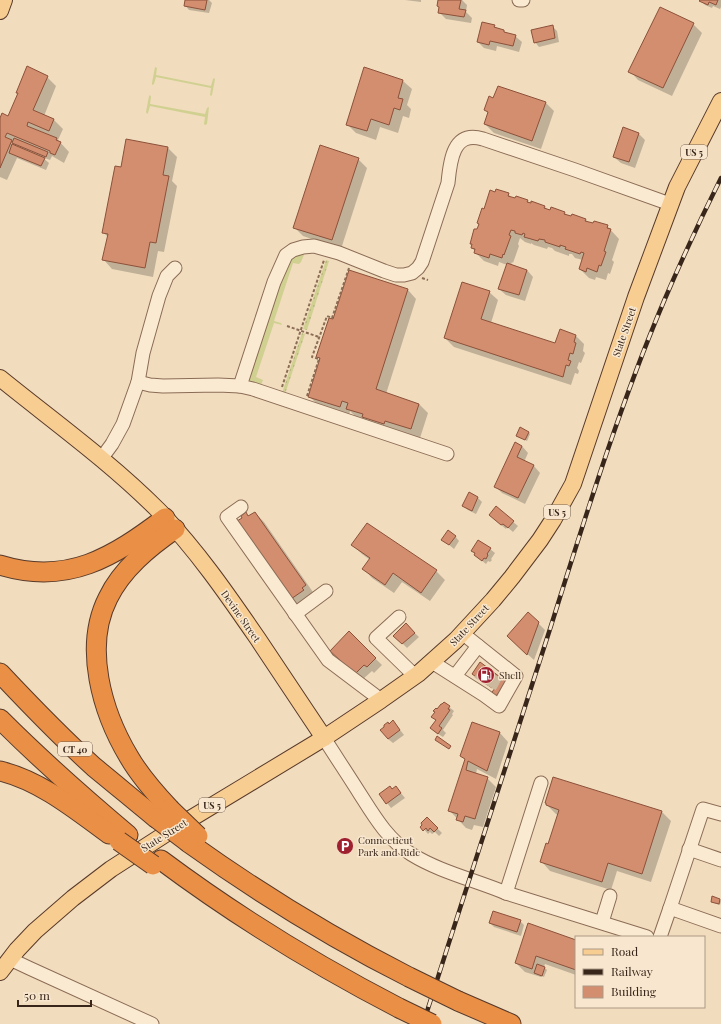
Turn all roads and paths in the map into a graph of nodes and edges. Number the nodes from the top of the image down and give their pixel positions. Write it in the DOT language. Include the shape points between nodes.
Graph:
graph roads {
  1 [pos="4,0"];
  2 [pos="519,0"];
  3 [pos="523,0"];
  4 [pos="0,11"];
  5 [pos="721,101"];
  6 [pos="670,204"];
  7 [pos="350,265"];
  8 [pos="175,268"];
  9 [pos="287,326"];
  10 [pos="320,337"];
  11 [pos="0,378"];
  12 [pos="138,382"];
  13 [pos="240,386"];
  14 [pos="303,406"];
  15 [pos="447,454"];
  16 [pos="100,459"];
  17 [pos="241,507"];
  18 [pos="170,524"];
  19 [pos="0,565"];
  20 [pos="326,591"];
  21 [pos="295,614"];
  22 [pos="399,616"];
  23 [pos="462,633"];
  24 [pos="491,661"];
  25 [pos="432,662"];
  26 [pos="0,673"];
  27 [pos="415,676"];
  28 [pos="459,679"];
  29 [pos="382,700"];
  30 [pos="0,719"];
  31 [pos="324,738"];
  32 [pos="0,771"];
  33 [pos="541,783"];
  34 [pos="163,814"];
  35 [pos="721,814"];
  36 [pos="124,838"];
  37 [pos="689,849"];
  38 [pos="721,860"];
  39 [pos="506,893"];
  40 [pos="610,896"];
  41 [pos="670,908"];
  42 [pos="602,922"];
  43 [pos="721,926"];
  44 [pos="644,936"];
  45 [pos="660,936"];
  46 [pos="5,956"];
  47 [pos="0,972"];
  48 [pos="152,1024"];
  49 [pos="432,1024"];
  50 [pos="511,1024"];
  1 -- 4 [label="main road"];
  2 -- 3 [label="street"];
  5 -- 6 [label="main road, State Street / US 5"];
  6 -- 13 [label="street" via="483,139 473,137 462,140 454,150 448,182 422,262 412,273 396,275 314,246 293,250 286,255 274,282"];
  6 -- 23 [label="main road, State Street / US 5" via="573,484 553,520 527,558"];
  7 -- 10 [label="path" via="332,318 326,316"];
  8 -- 12 [label="street" via="167,276 159,296"];
  9 -- 10 [label="path"];
  10 -- 14 [label="path" via="312,357 319,359"];
  11 -- 16 [label="main road, Devine Street"];
  12 -- 13 [label="street" via="163,386"];
  12 -- 16 [label="street" via="123,424"];
  13 -- 14 [label="street"];
  14 -- 15 [label="street"];
  16 -- 18 [label="main road, Devine Street" via="131,484"];
  17 -- 21 [label="street" via="227,517"];
  18 -- 19 [label="highway" via="149,530 101,560 64,571 24,571"];
  18 -- 31 [label="main road, Devine Street" via="221,586"];
  18 -- 34 [label="highway" via="158,541 116,583 103,610 97,643 97,666 107,709 132,762 154,791"];
  20 -- 21 [label="street"];
  21 -- 29 [label="street" via="328,660"];
  22 -- 27 [label="street" via="376,638"];
  23 -- 24 [label="street"];
  23 -- 25 [label="main road, State Street / US 5"];
  24 -- 28 [label="street"];
  24 -- 28 [label="street" via="516,676 499,706 482,688"];
  25 -- 27 [label="main road, State Street / US 5"];
  25 -- 28 [label="street"];
  26 -- 34 [label="highway, CT 40" via="94,766"];
  27 -- 29 [label="main road, State Street / US 5"];
  29 -- 31 [label="main road, State Street / US 5"];
  30 -- 36 [label="highway, CT 40" via="104,815"];
  31 -- 39 [label="street, Devine Street" via="370,809 392,839 403,849 434,866"];
  31 -- 46 [label="main road, State Street / US 5" via="111,869"];
  32 -- 36 [label="highway" via="21,778 47,792"];
  33 -- 39 [label="street"];
  34 -- 50 [label="highway, bridge" via="194,840 225,858 237,876 308,921 409,977"];
  35 -- 37 [label="street" via="703,808"];
  36 -- 49 [label="highway, CT 40, bridge" via="157,862 302,954"];
  37 -- 38 [label="street"];
  37 -- 41 [label="street"];
  39 -- 42 [label="street, Devine Street"];
  40 -- 42 [label="street"];
  41 -- 43 [label="street"];
  41 -- 45 [label="street"];
  42 -- 44 [label="street, Devine Street"];
  46 -- 47 [label="main road, State Street / US 5"];
  46 -- 48 [label="street"];
}
